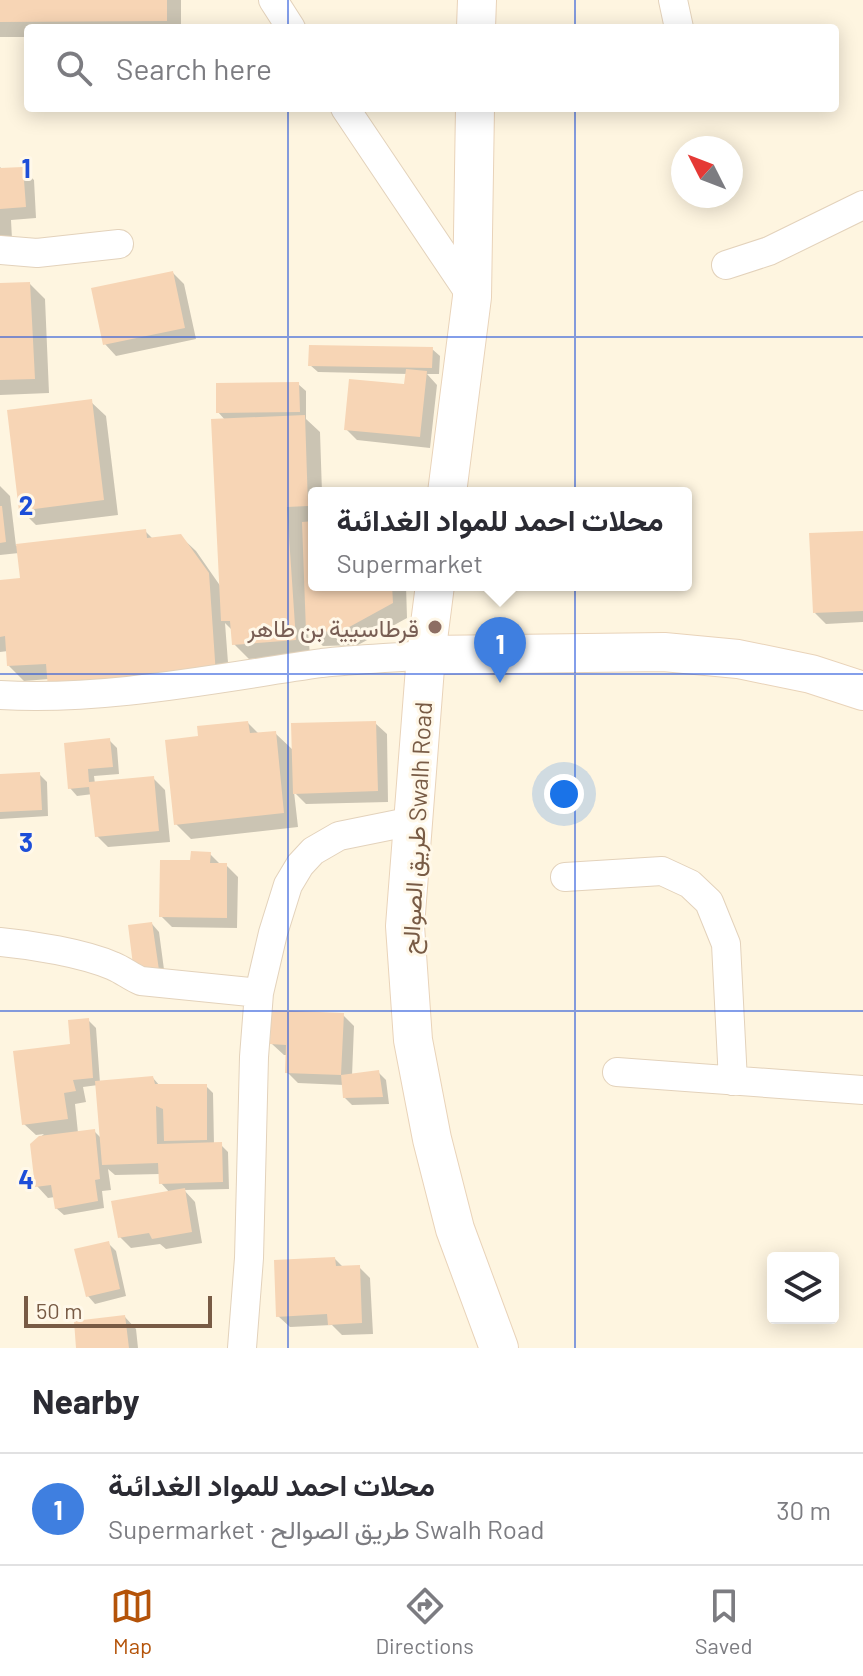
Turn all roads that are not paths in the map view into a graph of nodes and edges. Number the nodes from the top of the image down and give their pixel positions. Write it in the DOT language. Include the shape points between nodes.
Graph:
graph roads {
  1 [pos="273,0"];
  2 [pos="477,0"];
  3 [pos="673,0"];
  4 [pos="288,24"];
  5 [pos="476,24"];
  6 [pos="678,24"];
  7 [pos="348,112"];
  8 [pos="475,112"];
  9 [pos="863,205"];
  10 [pos="119,244"];
  11 [pos="0,250"];
  12 [pos="726,265"];
  13 [pos="472,297"];
  14 [pos="448,487"];
  15 [pos="434,591"];
  16 [pos="426,655"];
  17 [pos="863,691"];
  18 [pos="0,695"];
  19 [pos="413,821"];
  20 [pos="565,877"];
  21 [pos="0,942"];
  22 [pos="259,993"];
  23 [pos="617,1072"];
  24 [pos="733,1081"];
  25 [pos="863,1090"];
  26 [pos="242,1348"];
  27 [pos="499,1348"];
  1 -- 4 [label="street"];
  2 -- 5 [label="street"];
  3 -- 6 [label="street"];
  7 -- 13 [label="street"];
  8 -- 13 [label="street"];
  9 -- 12 [label="street" via="769,251"];
  10 -- 11 [label="street" via="37,253"];
  13 -- 14 [label="street"];
  15 -- 16 [label="street, طريق الصوالح Swalh Road"];
  16 -- 17 [label="street" via="679,653 811,674"];
  16 -- 18 [label="street" via="325,663 151,689"];
  16 -- 19 [label="street, طريق الصوالح Swalh Road"];
  19 -- 22 [label="street" via="339,836 300,865 276,921"];
  19 -- 27 [label="street, طريق الصوالح Swalh Road" via="405,926 413,1040 455,1229"];
  20 -- 24 [label="street" via="662,871 690,884 709,902 726,944"];
  21 -- 22 [label="street" via="86,957 141,981"];
  22 -- 26 [label="street"];
  23 -- 24 [label="street"];
  24 -- 25 [label="street"];
}
